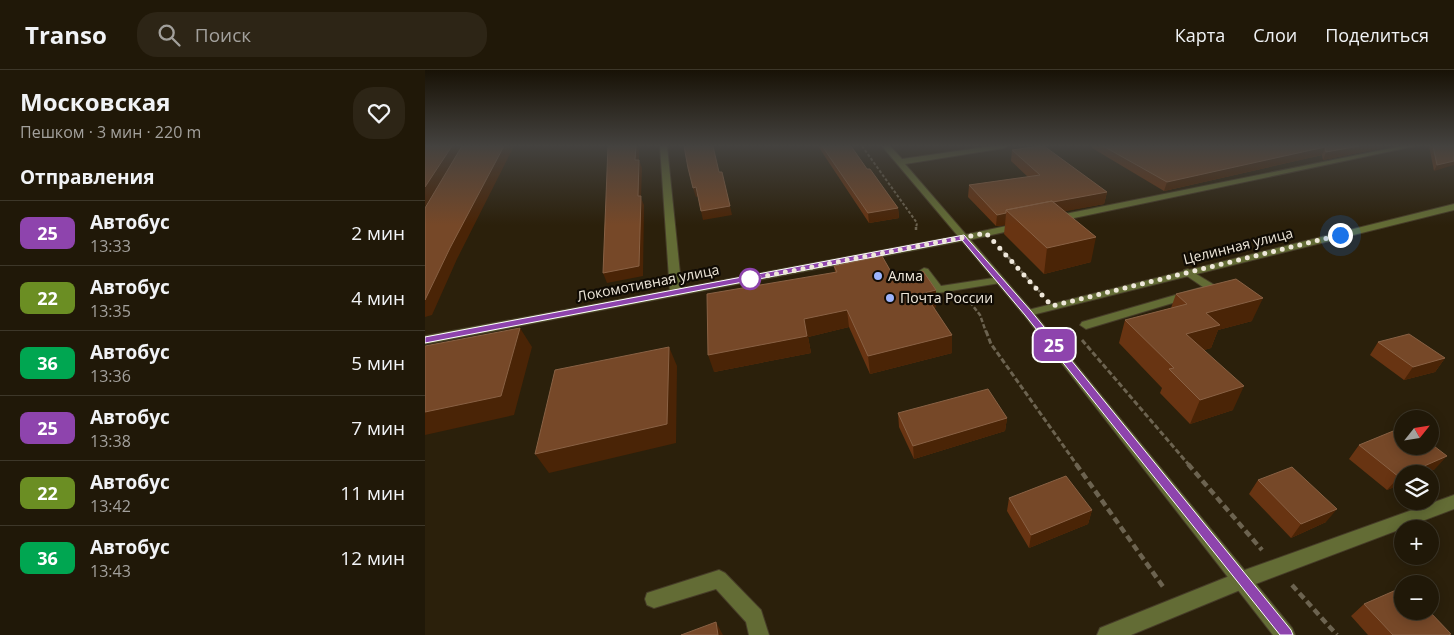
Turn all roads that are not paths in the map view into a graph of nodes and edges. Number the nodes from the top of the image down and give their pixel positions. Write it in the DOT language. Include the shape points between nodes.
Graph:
graph roads {
  1 [pos="665,172"];
  2 [pos="910,172"];
  3 [pos="1282,172"];
  4 [pos="1454,207"];
  5 [pos="1044,221"];
  6 [pos="1034,223"];
  7 [pos="964,238"];
  8 [pos="924,271"];
  9 [pos="1188,272"];
  10 [pos="1000,280"];
  11 [pos="676,293"];
  12 [pos="1028,313"];
  13 [pos="1086,325"];
  14 [pos="425,340"];
  15 [pos="1454,502"];
  16 [pos="1242,580"];
  17 [pos="655,599"];
  18 [pos="759,635"];
  19 [pos="1107,635"];
  20 [pos="1285,635"];
  1 -- 11 [label="street"];
  2 -- 7 [label="street"];
  3 -- 5 [label="street"];
  4 -- 9 [label="street, Целинная улица"];
  6 -- 7 [label="street, Локомотивная улица"];
  7 -- 10 [label="street"];
  7 -- 11 [label="street, Локомотивная улица"];
  8 -- 10 [label="street" via="938,290"];
  9 -- 12 [label="street, Целинная улица"];
  9 -- 13 [label="street" via="1211,288"];
  10 -- 12 [label="street"];
  11 -- 14 [label="street, Локомотивная улица"];
  12 -- 16 [label="street"];
  15 -- 16 [label="street"];
  16 -- 19 [label="street"];
  16 -- 20 [label="street"];
  17 -- 18 [label="street" via="719,579 754,617"];
}
